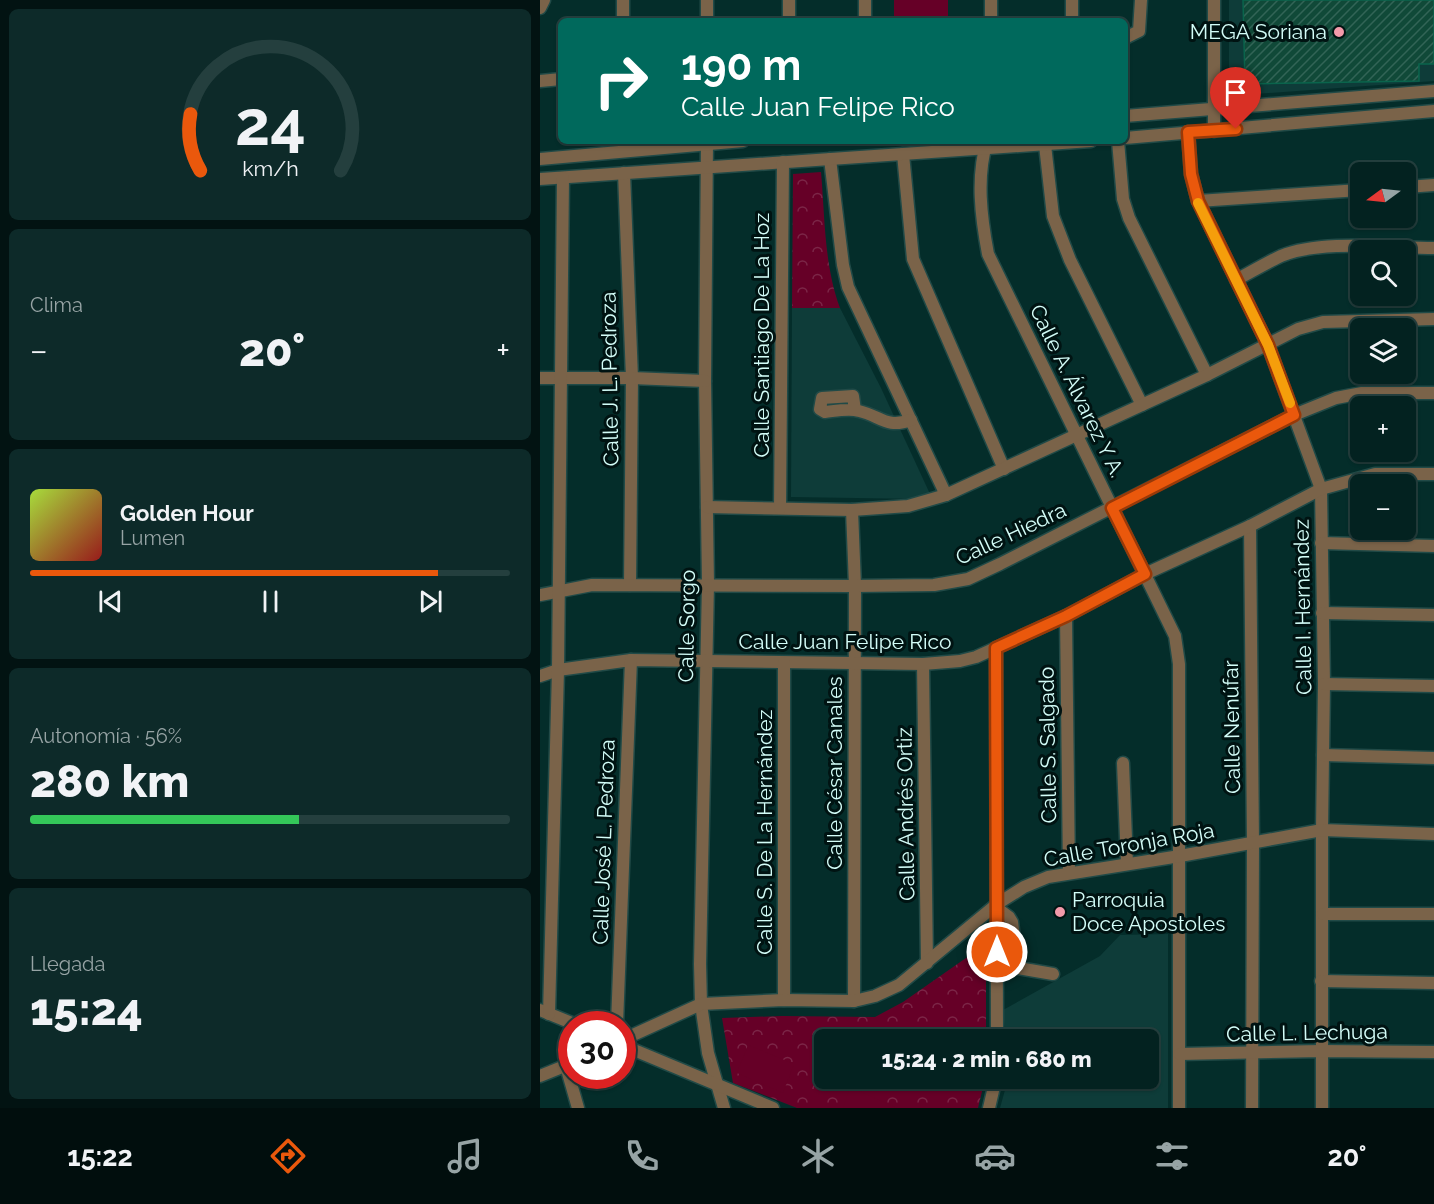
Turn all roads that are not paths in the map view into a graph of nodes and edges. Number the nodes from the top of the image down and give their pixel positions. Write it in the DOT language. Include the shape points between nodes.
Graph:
graph roads {
  1 [pos="623,0"];
  2 [pos="707,0"];
  3 [pos="789,0"];
  4 [pos="866,0"];
  5 [pos="991,0"];
  6 [pos="1072,0"];
  7 [pos="1141,0"];
  8 [pos="1214,0"];
  9 [pos="623,18"];
  10 [pos="707,18"];
  11 [pos="789,18"];
  12 [pos="865,18"];
  13 [pos="991,18"];
  14 [pos="1072,18"];
  15 [pos="1128,36"];
  16 [pos="558,79"];
  17 [pos="540,81"];
  18 [pos="1434,91"];
  19 [pos="1213,110"];
  20 [pos="1434,111"];
  21 [pos="1128,116"];
  22 [pos="1214,131"];
  23 [pos="1188,132"];
  24 [pos="1128,138"];
  25 [pos="666,144"];
  26 [pos="707,144"];
  27 [pos="1056,144"];
  28 [pos="1118,144"];
  29 [pos="986,145"];
  30 [pos="1045,145"];
  31 [pos="625,146"];
  32 [pos="903,154"];
  33 [pos="540,159"];
  34 [pos="830,159"];
  35 [pos="783,162"];
  36 [pos="707,168"];
  37 [pos="624,173"];
  38 [pos="563,178"];
  39 [pos="540,179"];
  40 [pos="1434,185"];
  41 [pos="1416,186"];
  42 [pos="1350,191"];
  43 [pos="1198,201"];
  44 [pos="1434,248"];
  45 [pos="1236,280"];
  46 [pos="1434,319"];
  47 [pos="1268,345"];
  48 [pos="1207,375"];
  49 [pos="540,378"];
  50 [pos="632,378"];
  51 [pos="560,379"];
  52 [pos="705,381"];
  53 [pos="1434,393"];
  54 [pos="1142,405"];
  55 [pos="855,410"];
  56 [pos="1294,415"];
  57 [pos="911,420"];
  58 [pos="1076,435"];
  59 [pos="1004,469"];
  60 [pos="1434,474"];
  61 [pos="1321,489"];
  62 [pos="946,495"];
  63 [pos="707,507"];
  64 [pos="780,508"];
  65 [pos="1112,508"];
  66 [pos="852,510"];
  67 [pos="1250,525"];
  68 [pos="1322,543"];
  69 [pos="1434,546"];
  70 [pos="1145,574"];
  71 [pos="708,584"];
  72 [pos="630,585"];
  73 [pos="855,586"];
  74 [pos="558,590"];
  75 [pos="540,595"];
  76 [pos="1322,613"];
  77 [pos="1434,615"];
  78 [pos="1066,616"];
  79 [pos="996,648"];
  80 [pos="631,660"];
  81 [pos="706,662"];
  82 [pos="784,663"];
  83 [pos="854,664"];
  84 [pos="923,664"];
  85 [pos="558,670"];
  86 [pos="540,676"];
  87 [pos="1324,684"];
  88 [pos="1434,686"];
  89 [pos="1323,755"];
  90 [pos="1434,758"];
  91 [pos="1123,763"];
  92 [pos="1322,830"];
  93 [pos="1434,834"];
  94 [pos="1253,843"];
  95 [pos="1180,856"];
  96 [pos="1127,864"];
  97 [pos="1070,873"];
  98 [pos="997,906"];
  99 [pos="1323,914"];
  100 [pos="1434,914"];
  101 [pos="927,963"];
  102 [pos="1053,974"];
  103 [pos="1321,981"];
  104 [pos="1434,983"];
  105 [pos="784,1000"];
  106 [pos="854,1001"];
  107 [pos="701,1004"];
  108 [pos="618,1011"];
  109 [pos="545,1012"];
  110 [pos="997,1029"];
  111 [pos="636,1034"];
  112 [pos="636,1051"];
  113 [pos="1321,1051"];
  114 [pos="1434,1052"];
  115 [pos="1251,1053"];
  116 [pos="1180,1054"];
  117 [pos="558,1069"];
  118 [pos="540,1076"];
  119 [pos="717,1085"];
  120 [pos="574,1089"];
  121 [pos="993,1089"];
  122 [pos="578,1108"];
  123 [pos="724,1108"];
  124 [pos="773,1108"];
  125 [pos="989,1108"];
  126 [pos="1179,1108"];
  127 [pos="1252,1108"];
  128 [pos="1322,1108"];
  1 -- 9 [label="street"];
  2 -- 10 [label="street"];
  3 -- 11 [label="street"];
  4 -- 12 [label="street"];
  5 -- 13 [label="street"];
  6 -- 14 [label="street"];
  7 -- 15 [label="street" via="1139,31"];
  8 -- 19 [label="street"];
  16 -- 17 [label="street"];
  18 -- 19 [label="street"];
  19 -- 21 [label="street"];
  19 -- 22 [label="street"];
  20 -- 22 [label="street"];
  22 -- 23 [label="street"];
  23 -- 24 [label="street"];
  23 -- 43 [label="street, Calle I. Hernández" via="1191,174"];
  25 -- 31 [label="street"];
  26 -- 36 [label="street, Calle Sorgo"];
  27 -- 30 [label="street"];
  28 -- 48 [label="street" via="1123,199 1129,218"];
  29 -- 30 [label="street"];
  29 -- 32 [label="street"];
  29 -- 58 [label="street, Calle A. Álvarez Y A." via="981,181 988,254"];
  30 -- 54 [label="street" via="1053,216 1070,261"];
  31 -- 33 [label="street"];
  32 -- 34 [label="street"];
  32 -- 59 [label="street" via="913,259"];
  34 -- 35 [label="street"];
  34 -- 57 [label="street" via="848,287"];
  35 -- 36 [label="street"];
  35 -- 64 [label="street, Calle Santiago De La Hoz"];
  36 -- 37 [label="street"];
  36 -- 52 [label="street, Calle Sorgo"];
  37 -- 38 [label="street"];
  37 -- 50 [label="street, Calle J. L. Pedroza"];
  38 -- 39 [label="street"];
  38 -- 51 [label="street"];
  40 -- 41 [label="street"];
  42 -- 43 [label="street"];
  43 -- 45 [label="street, Calle I. Hernández"];
  44 -- 45 [label="street" via="1336,246 1301,250"];
  45 -- 47 [label="street, Calle I. Hernández"];
  46 -- 47 [label="street" via="1323,322 1298,329"];
  47 -- 48 [label="street"];
  47 -- 56 [label="street, Calle I. Hernández"];
  48 -- 54 [label="street"];
  49 -- 51 [label="street"];
  50 -- 51 [label="street"];
  50 -- 52 [label="street"];
  50 -- 72 [label="street, Calle J. L. Pedroza"];
  51 -- 74 [label="street"];
  52 -- 63 [label="street, Calle Sorgo"];
  53 -- 56 [label="street, Calle Hiedra" via="1362,393 1336,398"];
  54 -- 58 [label="street"];
  55 -- 57 [label="street" via="888,423"];
  56 -- 61 [label="street, Calle I. Hernández"];
  56 -- 65 [label="street, Calle Hiedra"];
  57 -- 62 [label="street"];
  58 -- 59 [label="street"];
  58 -- 65 [label="street, Calle A. Álvarez Y A."];
  59 -- 62 [label="street"];
  60 -- 61 [label="street, Calle Juan Felipe Rico" via="1375,474"];
  61 -- 67 [label="street, Calle Juan Felipe Rico"];
  61 -- 68 [label="street, Calle I. Hernández"];
  62 -- 66 [label="street" via="908,506"];
  63 -- 64 [label="street"];
  63 -- 71 [label="street, Calle Sorgo"];
  64 -- 66 [label="street"];
  65 -- 70 [label="street, Calle A. Álvarez Y A."];
  65 -- 73 [label="street, Calle Hiedra" via="968,579 934,585"];
  66 -- 73 [label="street, Calle César Canales"];
  67 -- 70 [label="street, Calle Juan Felipe Rico"];
  67 -- 94 [label="street, Calle Nenúfar"];
  68 -- 69 [label="street"];
  68 -- 76 [label="street, Calle I. Hernández"];
  70 -- 78 [label="street, Calle Juan Felipe Rico"];
  70 -- 95 [label="street, Calle A. Álvarez Y A." via="1175,636 1178,652"];
  71 -- 72 [label="street, Calle Hiedra"];
  71 -- 73 [label="street, Calle Hiedra"];
  71 -- 81 [label="street, Calle Sorgo"];
  72 -- 74 [label="street, Calle Hiedra"];
  73 -- 83 [label="street, Calle César Canales"];
  74 -- 75 [label="street, Calle Hiedra"];
  74 -- 85 [label="street"];
  76 -- 77 [label="street"];
  76 -- 87 [label="street, Calle I. Hernández"];
  78 -- 79 [label="street, Calle Juan Felipe Rico"];
  78 -- 97 [label="street, Calle S. Salgado"];
  79 -- 84 [label="street, Calle Juan Felipe Rico" via="960,661"];
  79 -- 98 [label="street"];
  80 -- 81 [label="street, Calle Juan Felipe Rico"];
  80 -- 85 [label="street, Calle Juan Felipe Rico"];
  80 -- 108 [label="street, Calle José L. Pedroza"];
  81 -- 82 [label="street, Calle Juan Felipe Rico"];
  81 -- 107 [label="street, Calle Sorgo"];
  82 -- 83 [label="street, Calle Juan Felipe Rico"];
  82 -- 105 [label="street, Calle S. De La Hernández"];
  83 -- 84 [label="street, Calle Juan Felipe Rico"];
  83 -- 106 [label="street, Calle César Canales"];
  84 -- 101 [label="street, Calle Andrés Ortiz"];
  85 -- 86 [label="street, Calle Juan Felipe Rico"];
  85 -- 109 [label="street"];
  87 -- 88 [label="street"];
  87 -- 89 [label="street, Calle I. Hernández"];
  89 -- 90 [label="street"];
  89 -- 92 [label="street, Calle I. Hernández"];
  91 -- 96 [label="street"];
  92 -- 93 [label="street, Calle Toronja Roja"];
  92 -- 94 [label="street, Calle Toronja Roja"];
  92 -- 99 [label="street, Calle I. Hernández"];
  94 -- 95 [label="street, Calle Toronja Roja"];
  94 -- 115 [label="street, Calle Nenúfar"];
  95 -- 96 [label="street, Calle Toronja Roja"];
  95 -- 116 [label="street, Calle A. Álvarez Y A."];
  96 -- 97 [label="street, Calle Toronja Roja"];
  97 -- 98 [label="street, Calle Toronja Roja" via="1037,881"];
  98 -- 101 [label="street, Calle Toronja Roja"];
  98 -- 102 [label="street" via="1012,922 1018,968"];
  98 -- 110 [label="street"];
  99 -- 100 [label="street"];
  99 -- 103 [label="street, Calle I. Hernández"];
  101 -- 106 [label="street, Calle Toronja Roja" via="888,991"];
  103 -- 104 [label="street"];
  103 -- 113 [label="street, Calle I. Hernández"];
  105 -- 106 [label="street, Calle Toronja Roja"];
  105 -- 107 [label="street, Calle Toronja Roja"];
  107 -- 111 [label="street, Calle Toronja Roja"];
  107 -- 119 [label="street, Calle Sorgo"];
  112 -- 119 [label="street"];
  113 -- 114 [label="street, Calle L. Lechuga"];
  113 -- 115 [label="street, Calle L. Lechuga"];
  113 -- 128 [label="street, Calle I. Hernández"];
  115 -- 116 [label="street, Calle L. Lechuga"];
  115 -- 127 [label="street, Calle Nenúfar"];
  116 -- 126 [label="street, Calle A. Álvarez Y A."];
  117 -- 118 [label="street"];
  119 -- 123 [label="street, Calle Sorgo"];
  119 -- 124 [label="street"];
  120 -- 122 [label="street"];
  121 -- 125 [label="street"];
}
